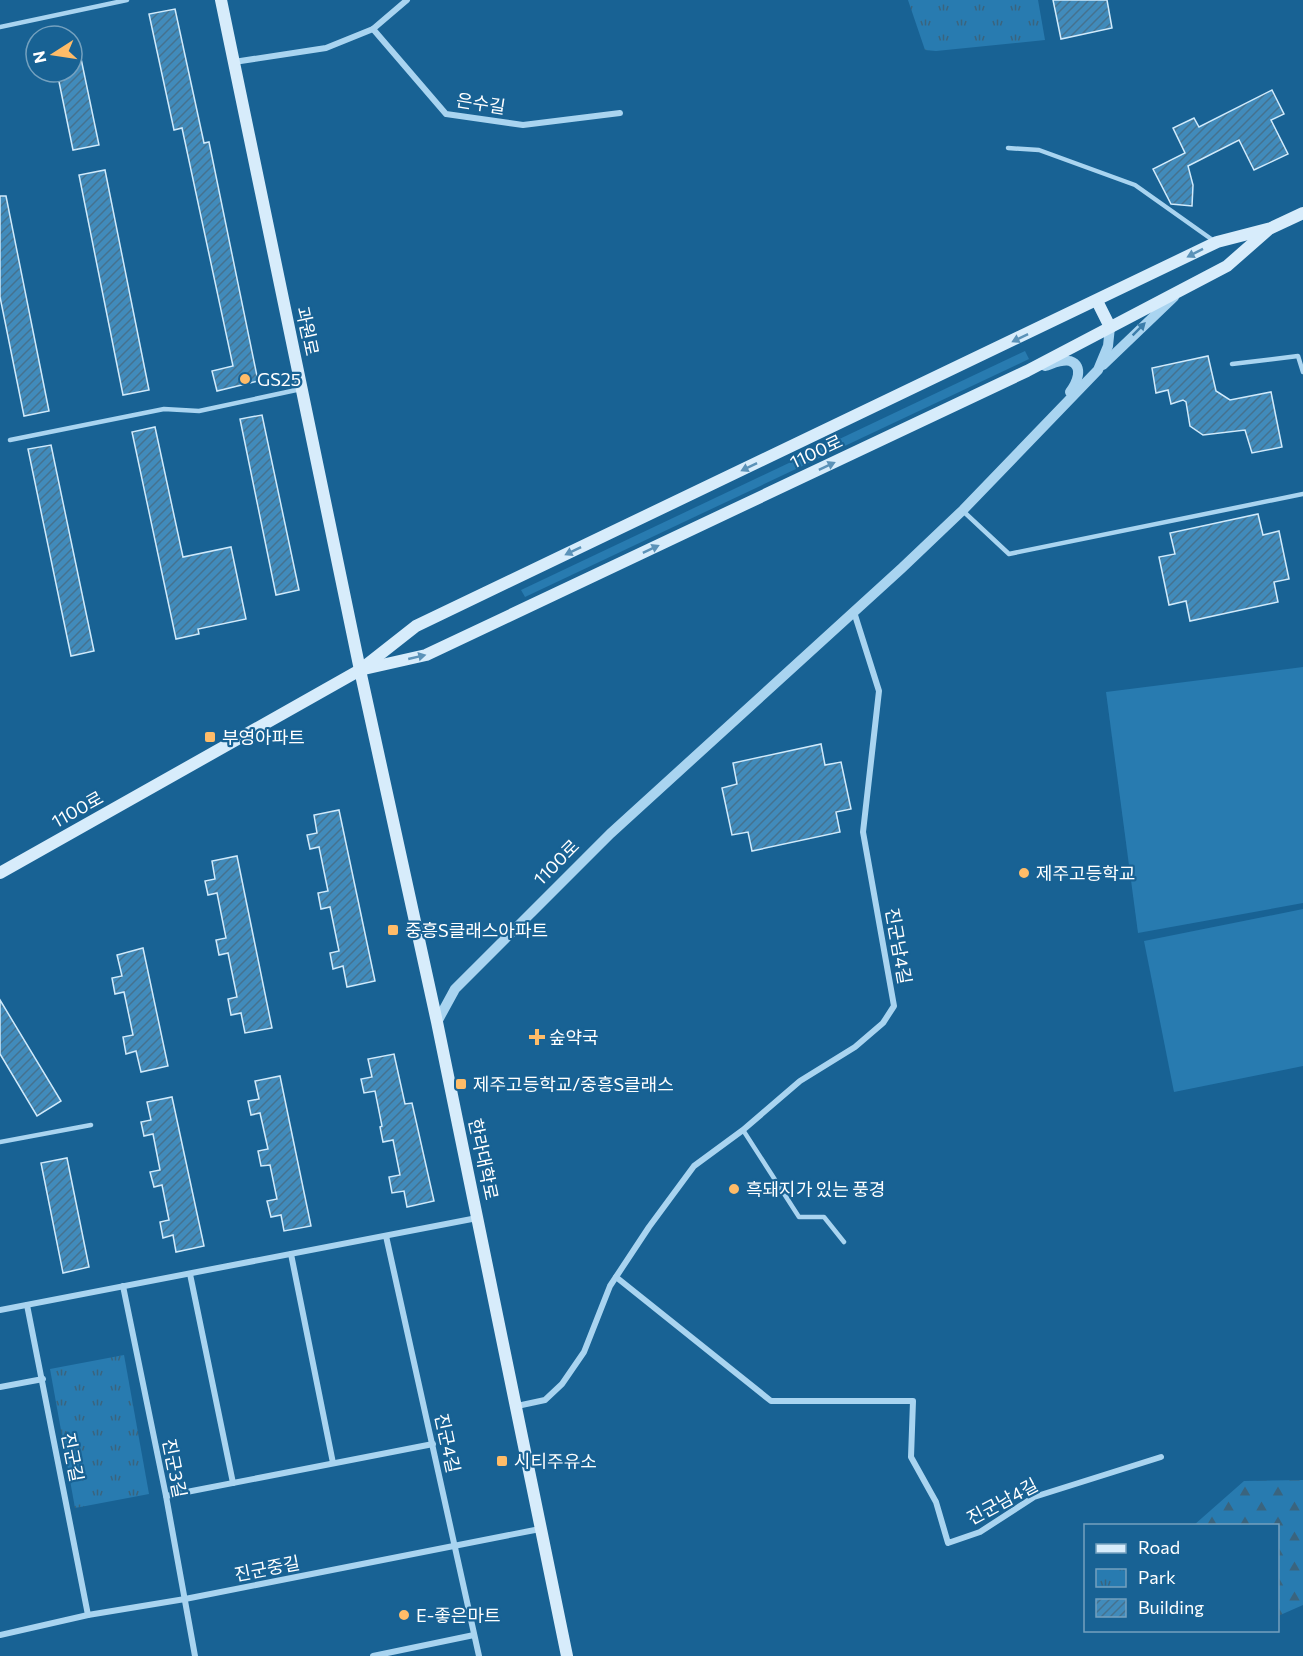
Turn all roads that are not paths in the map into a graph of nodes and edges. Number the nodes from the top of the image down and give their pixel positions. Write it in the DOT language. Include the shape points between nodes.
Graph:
graph roads {
  1 [pos="127,0"];
  2 [pos="221,0"];
  3 [pos="407,0"];
  4 [pos="0,27"];
  5 [pos="373,29"];
  6 [pos="234,62"];
  7 [pos="620,113"];
  8 [pos="1008,148"];
  9 [pos="1303,213"];
  10 [pos="1270,228"];
  11 [pos="1217,242"];
  12 [pos="1182,290"];
  13 [pos="1097,301"];
  14 [pos="1110,327"];
  15 [pos="1232,364"];
  16 [pos="1098,370"];
  17 [pos="1028,371"];
  18 [pos="1303,372"];
  19 [pos="301,389"];
  20 [pos="1053,417"];
  21 [pos="10,440"];
  22 [pos="1303,494"];
  23 [pos="963,510"];
  24 [pos="855,612"];
  25 [pos="360,670"];
  26 [pos="0,873"];
  27 [pos="437,1022"];
  28 [pos="91,1125"];
  29 [pos="743,1130"];
  30 [pos="0,1142"];
  31 [pos="478,1218"];
  32 [pos="386,1236"];
  33 [pos="844,1242"];
  34 [pos="291,1254"];
  35 [pos="190,1274"];
  36 [pos="616,1277"];
  37 [pos="123,1286"];
  38 [pos="27,1305"];
  39 [pos="0,1310"];
  40 [pos="43,1378"];
  41 [pos="0,1387"];
  42 [pos="517,1406"];
  43 [pos="433,1444"];
  44 [pos="1161,1457"];
  45 [pos="333,1463"];
  46 [pos="233,1483"];
  47 [pos="166,1496"];
  48 [pos="540,1529"];
  49 [pos="453,1547"];
  50 [pos="185,1599"];
  51 [pos="88,1615"];
  52 [pos="0,1635"];
  53 [pos="474,1635"];
  54 [pos="195,1656"];
  55 [pos="373,1656"];
  56 [pos="479,1656"];
  57 [pos="567,1656"];
  1 -- 4 [label="lane"];
  2 -- 6 [label="main road, 과원로"];
  3 -- 5 [label="street"];
  5 -- 6 [label="street" via="326,48"];
  5 -- 7 [label="street, 은수길" via="446,114 524,125"];
  6 -- 19 [label="main road, 과원로"];
  8 -- 11 [label="lane" via="1040,150 1135,185"];
  9 -- 10 [label="main road, 1100로"];
  10 -- 11 [label="main road, 1100로"];
  10 -- 12 [label="main road, 1100로" via="1227,266"];
  11 -- 13 [label="main road, 1100로, one-way"];
  12 -- 14 [label="main road, 1100로"];
  16 -- 12 [label="street, one-way"];
  13 -- 14 [label="main road"];
  13 -- 25 [label="main road, 1100로, one-way" via="416,626"];
  14 -- 16 [label="street" via="1108,346"];
  14 -- 17 [label="main road, 1100로"];
  15 -- 18 [label="lane" via="1298,356"];
  16 -- 20 [label="street"];
  17 -- 20 [label="street" via="1061,361 1069,361 1077,368 1077,382"];
  25 -- 17 [label="main road, 1100로, one-way" via="426,655"];
  19 -- 21 [label="lane" via="199,411 164,409"];
  19 -- 25 [label="main road, 과원로"];
  20 -- 23 [label="street, 1100로"];
  22 -- 23 [label="lane" via="1009,554"];
  23 -- 24 [label="street, 1100로"];
  24 -- 27 [label="street, 1100로" via="610,834 455,989"];
  24 -- 29 [label="street, 진군남4길" via="879,691 863,832 894,1006 883,1023 855,1047 800,1081"];
  25 -- 26 [label="main road, 1100로"];
  25 -- 27 [label="main road, 한라대학로"];
  27 -- 31 [label="main road, 한라대학로"];
  28 -- 30 [label="lane"];
  29 -- 33 [label="lane" via="799,1217 824,1217"];
  29 -- 36 [label="street, 진군남4길" via="694,1166"];
  31 -- 32 [label="street"];
  31 -- 42 [label="main road, 한라대학로"];
  32 -- 34 [label="street"];
  32 -- 43 [label="street, 진군4길"];
  34 -- 35 [label="street"];
  34 -- 45 [label="street"];
  35 -- 37 [label="street"];
  35 -- 46 [label="street"];
  36 -- 42 [label="street, 진군남4길" via="584,1352 562,1384 545,1400"];
  36 -- 44 [label="street, 진군남4길" via="771,1401 913,1401 911,1457 936,1502 948,1543 980,1532 1034,1497"];
  37 -- 38 [label="street"];
  37 -- 47 [label="street, 진군3길"];
  38 -- 39 [label="street"];
  38 -- 40 [label="street, 진군길"];
  40 -- 41 [label="street"];
  40 -- 51 [label="street, 진군길"];
  42 -- 48 [label="main road, 한라대학로"];
  43 -- 45 [label="street"];
  43 -- 49 [label="street, 진군4길"];
  45 -- 46 [label="street"];
  46 -- 47 [label="street"];
  47 -- 50 [label="street, 진군3길"];
  48 -- 49 [label="street, 진군중길"];
  48 -- 57 [label="main road, 한라대학로"];
  49 -- 50 [label="street, 진군중길"];
  49 -- 53 [label="street, 진군4길"];
  50 -- 51 [label="street, 진군중길"];
  50 -- 54 [label="street, 진군3길"];
  51 -- 52 [label="street, 진군중길"];
  53 -- 55 [label="street"];
  53 -- 56 [label="street, 진군4길"];
}
